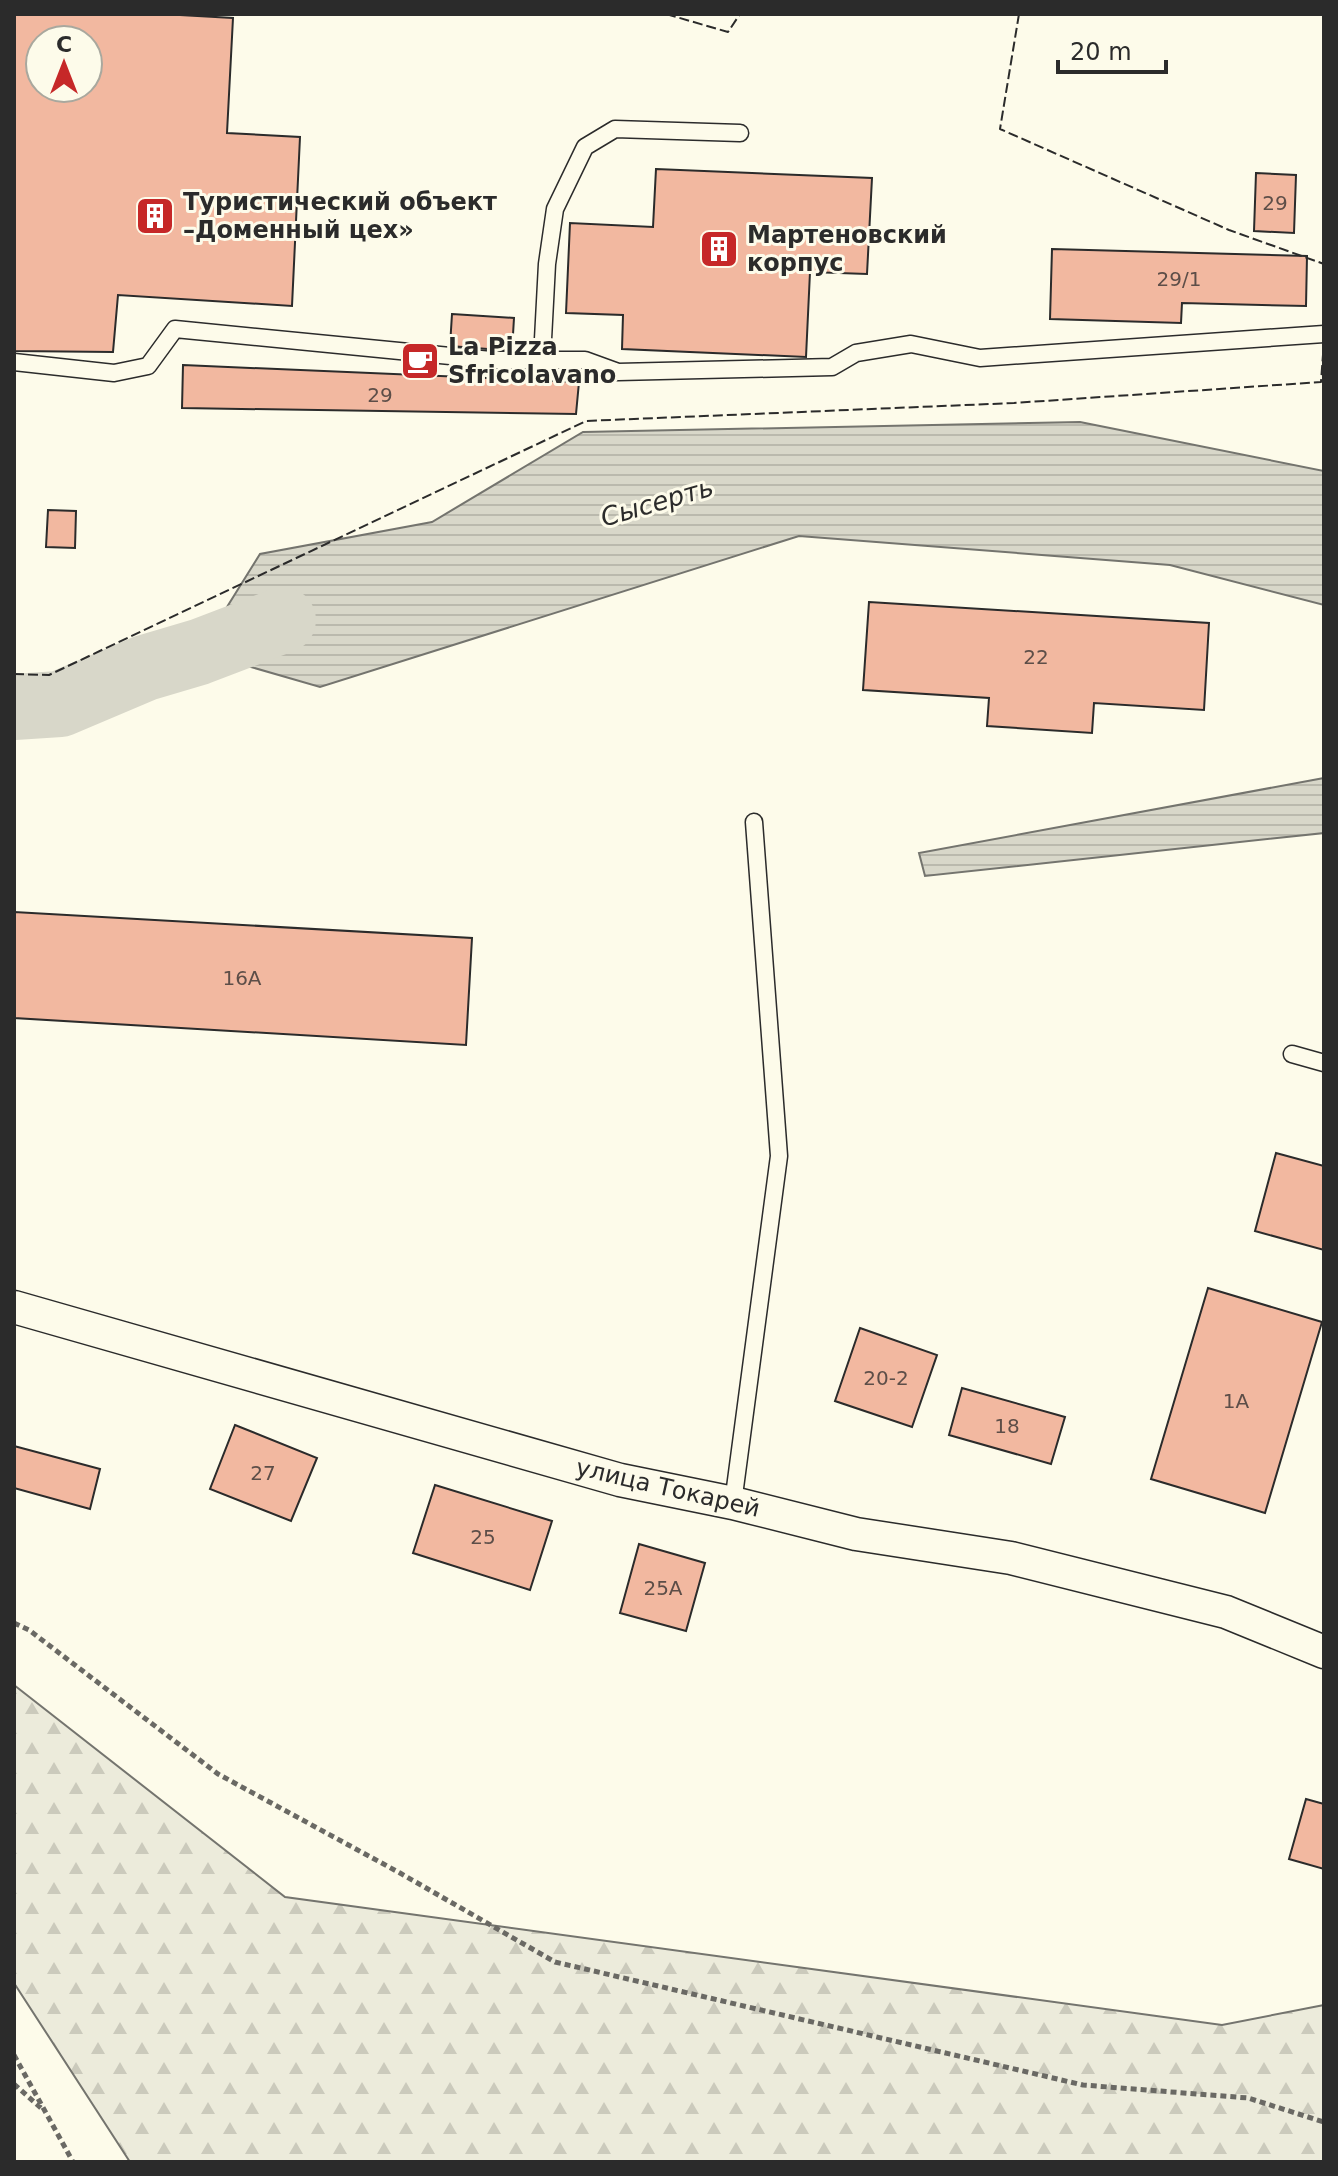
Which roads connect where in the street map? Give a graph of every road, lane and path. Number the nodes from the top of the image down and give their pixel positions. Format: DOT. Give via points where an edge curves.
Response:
graph roads {
  1 [pos="740,133"];
  2 [pos="1324,334"];
  3 [pos="542,358"];
  4 [pos="14,362"];
  5 [pos="754,822"];
  6 [pos="1292,1054"];
  7 [pos="1324,1063"];
  8 [pos="14,1307"];
  9 [pos="733,1503"];
  10 [pos="14,1623"];
  11 [pos="1324,1652"];
  12 [pos="14,2055"];
  13 [pos="14,2084"];
  14 [pos="46,2113"];
  15 [pos="1324,2122"];
  16 [pos="73,2162"];
  1 -- 3 [label="lane" via="615,129 585,147 555,209"];
  2 -- 3 [label="lane" via="980,358 911,344 856,353 832,367 618,372 585,360"];
  3 -- 4 [label="lane" via="491,360 175,329 148,366 114,373"];
  5 -- 9 [label="lane" via="779,1156"];
  6 -- 7 [label="lane"];
  8 -- 9 [label="street, улица Токарей" via="620,1480"];
  9 -- 11 [label="street, улица Токарей" via="856,1534 1027,1562 1226,1612"];
  10 -- 15 [label="path" via="218,1774 555,1962 1083,2085 1248,2098"];
  12 -- 14 [label="path"];
  13 -- 14 [label="path"];
  14 -- 16 [label="path"];
}
